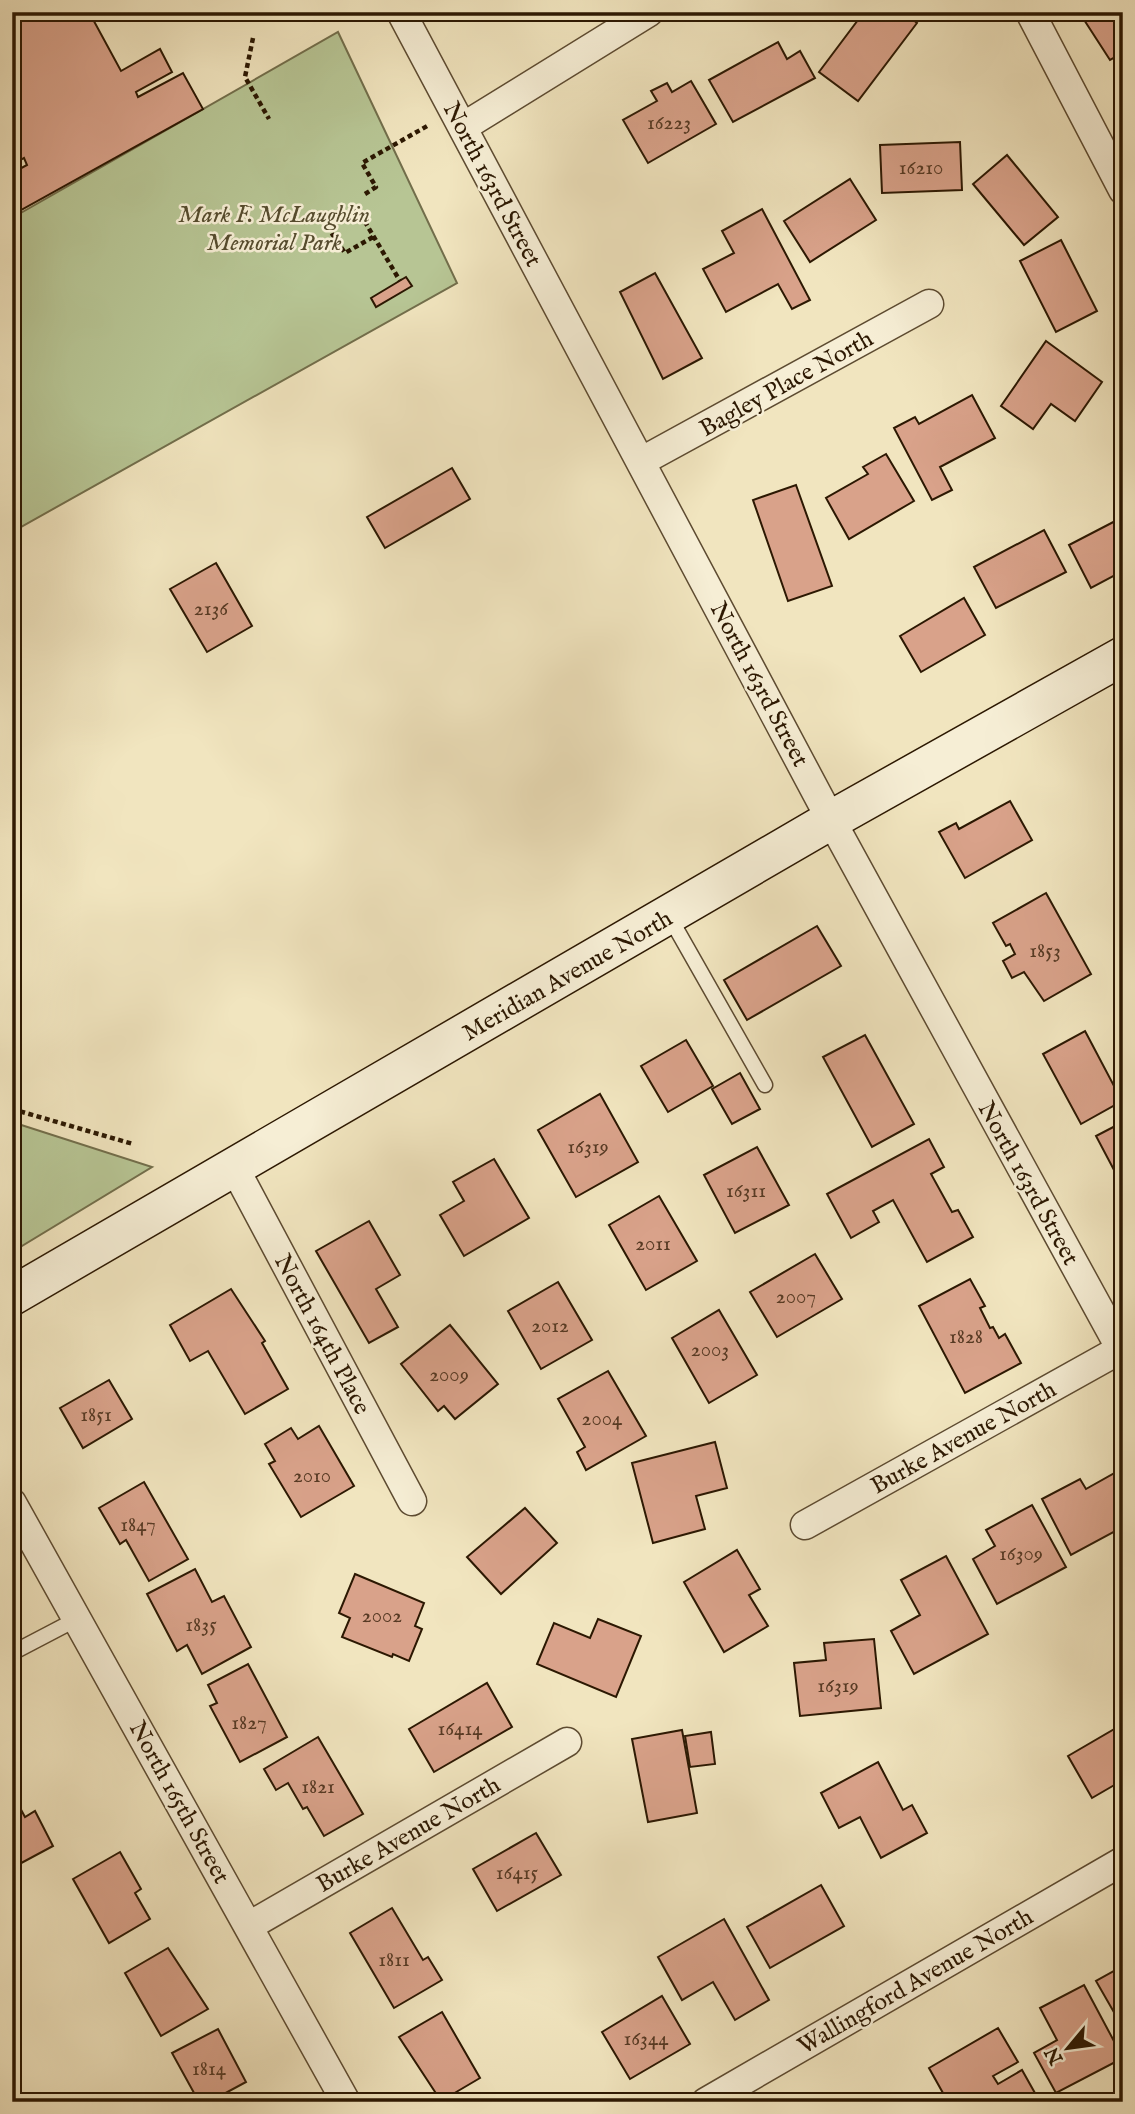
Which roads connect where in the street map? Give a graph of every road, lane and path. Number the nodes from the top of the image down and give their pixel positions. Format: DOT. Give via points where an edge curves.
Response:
graph roads {
  1 [pos="401,12"];
  2 [pos="649,12"];
  3 [pos="1030,12"];
  4 [pos="253,38"];
  5 [pos="269,119"];
  6 [pos="463,127"];
  7 [pos="413,134"];
  8 [pos="1123,190"];
  9 [pos="365,194"];
  10 [pos="373,237"];
  11 [pos="400,281"];
  12 [pos="929,304"];
  13 [pos="642,461"];
  14 [pos="1123,656"];
  15 [pos="831,820"];
  16 [pos="669,915"];
  17 [pos="765,1085"];
  18 [pos="12,1110"];
  19 [pos="133,1144"];
  20 [pos="234,1167"];
  21 [pos="12,1296"];
  22 [pos="1122,1351"];
  23 [pos="412,1501"];
  24 [pos="12,1503"];
  25 [pos="805,1525"];
  26 [pos="77,1619"];
  27 [pos="12,1653"];
  28 [pos="567,1742"];
  29 [pos="1123,1861"];
  30 [pos="249,1926"];
  31 [pos="346,2102"];
  32 [pos="706,2102"];
  1 -- 6 [label="street, North 163rd Street"];
  2 -- 6 [label="street"];
  3 -- 8 [label="street"];
  4 -- 5 [label="path" via="245,77"];
  6 -- 13 [label="street, North 163rd Street"];
  7 -- 9 [label="path" via="362,163 376,187"];
  10 -- 10 [label="path" via="358,210 328,228 345,253"];
  10 -- 11 [label="path"];
  12 -- 13 [label="street, Bagley Place North"];
  13 -- 15 [label="street, North 163rd Street"];
  14 -- 15 [label="street, Meridian Avenue North"];
  15 -- 16 [label="street, Meridian Avenue North"];
  15 -- 22 [label="street, North 163rd Street"];
  16 -- 17 [label="lane"];
  16 -- 20 [label="street, Meridian Avenue North"];
  18 -- 19 [label="path"];
  20 -- 21 [label="street, Meridian Avenue North"];
  20 -- 23 [label="street, North 164th Place"];
  22 -- 25 [label="street, Burke Avenue North"];
  24 -- 26 [label="street, North 165th Street"];
  26 -- 27 [label="lane"];
  26 -- 30 [label="street, North 165th Street"];
  28 -- 30 [label="street, Burke Avenue North"];
  29 -- 32 [label="street, Wallingford Avenue North"];
  30 -- 31 [label="street, North 165th Street"];
}
